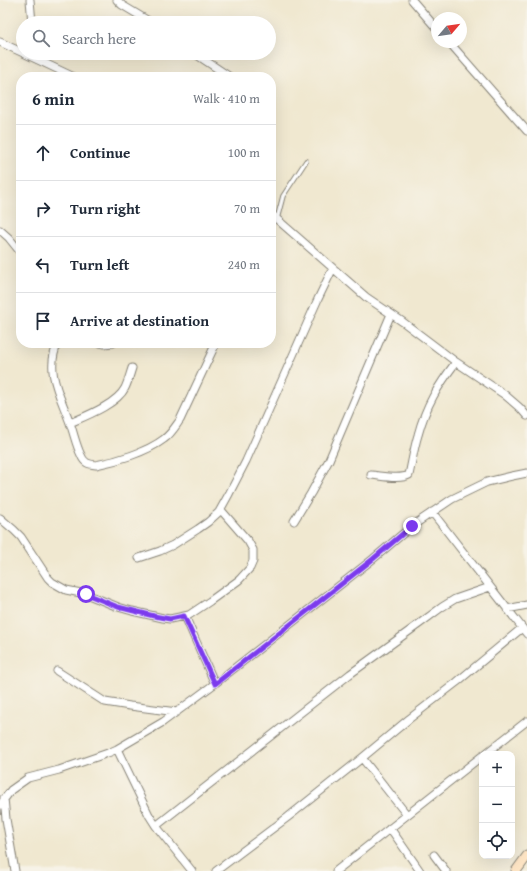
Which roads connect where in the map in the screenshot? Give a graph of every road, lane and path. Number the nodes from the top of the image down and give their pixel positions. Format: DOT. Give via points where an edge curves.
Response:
graph roads {
  1 [pos="30,0"];
  2 [pos="117,0"];
  3 [pos="412,0"];
  4 [pos="31,16"];
  5 [pos="140,16"];
  6 [pos="431,22"];
  7 [pos="0,42"];
  8 [pos="454,48"];
  9 [pos="16,49"];
  10 [pos="42,60"];
  11 [pos="204,60"];
  12 [pos="64,72"];
  13 [pos="222,72"];
  14 [pos="527,131"];
  15 [pos="306,161"];
  16 [pos="276,212"];
  17 [pos="276,218"];
  18 [pos="0,230"];
  19 [pos="16,247"];
  20 [pos="333,268"];
  21 [pos="391,314"];
  22 [pos="56,348"];
  23 [pos="214,348"];
  24 [pos="456,362"];
  25 [pos="132,368"];
  26 [pos="527,416"];
  27 [pos="70,423"];
  28 [pos="527,473"];
  29 [pos="372,474"];
  30 [pos="221,510"];
  31 [pos="432,512"];
  32 [pos="0,518"];
  33 [pos="294,521"];
  34 [pos="139,558"];
  35 [pos="490,587"];
  36 [pos="527,605"];
  37 [pos="508,609"];
  38 [pos="184,616"];
  39 [pos="522,628"];
  40 [pos="527,634"];
  41 [pos="57,671"];
  42 [pos="215,684"];
  43 [pos="177,712"];
  44 [pos="527,721"];
  45 [pos="117,749"];
  46 [pos="489,751"];
  47 [pos="362,758"];
  48 [pos="479,758"];
  49 [pos="4,798"];
  50 [pos="0,805"];
  51 [pos="407,815"];
  52 [pos="156,826"];
  53 [pos="390,828"];
  54 [pos="434,855"];
  55 [pos="527,856"];
  56 [pos="14,871"];
  57 [pos="192,871"];
  58 [pos="216,871"];
  59 [pos="336,871"];
  60 [pos="420,871"];
  61 [pos="446,871"];
  62 [pos="516,871"];
  1 -- 4 [label="street"];
  2 -- 5 [label="street"];
  3 -- 6 [label="street"];
  7 -- 9 [label="street"];
  8 -- 14 [label="street"];
  10 -- 12 [label="street"];
  11 -- 13 [label="street"];
  15 -- 16 [label="lane"];
  17 -- 20 [label="street"];
  18 -- 19 [label="street"];
  20 -- 21 [label="street" via="366,297"];
  20 -- 30 [label="street"];
  21 -- 24 [label="street"];
  21 -- 33 [label="street" via="328,460"];
  22 -- 27 [label="street" via="52,360 54,378"];
  23 -- 27 [label="street" via="180,420 173,431 153,446 102,464 86,463"];
  24 -- 26 [label="street" via="505,395"];
  24 -- 29 [label="street" via="437,388 426,410 409,475 399,477"];
  25 -- 27 [label="street" via="125,389 116,400"];
  28 -- 31 [label="street" via="482,484"];
  30 -- 34 [label="street" via="208,522 173,544"];
  30 -- 38 [label="street" via="248,541 253,550 253,561 239,580"];
  31 -- 35 [label="street"];
  31 -- 42 [label="street"];
  32 -- 38 [label="street" via="21,538 48,578 66,590 158,617 170,619"];
  35 -- 37 [label="street"];
  35 -- 52 [label="street" via="455,599 442,607 350,674"];
  36 -- 37 [label="street"];
  37 -- 39 [label="street"];
  38 -- 42 [label="street"];
  39 -- 40 [label="street"];
  39 -- 47 [label="street"];
  41 -- 43 [label="street" via="105,702"];
  42 -- 43 [label="street"];
  43 -- 45 [label="street"];
  44 -- 46 [label="street"];
  45 -- 49 [label="street" via="28,778"];
  45 -- 52 [label="street"];
  47 -- 51 [label="street"];
  47 -- 58 [label="street"];
  48 -- 51 [label="street"];
  49 -- 50 [label="street"];
  49 -- 56 [label="street"];
  51 -- 53 [label="street"];
  52 -- 57 [label="street"];
  53 -- 59 [label="street"];
  53 -- 60 [label="street"];
  54 -- 61 [label="street"];
  55 -- 62 [label="street"];
}
